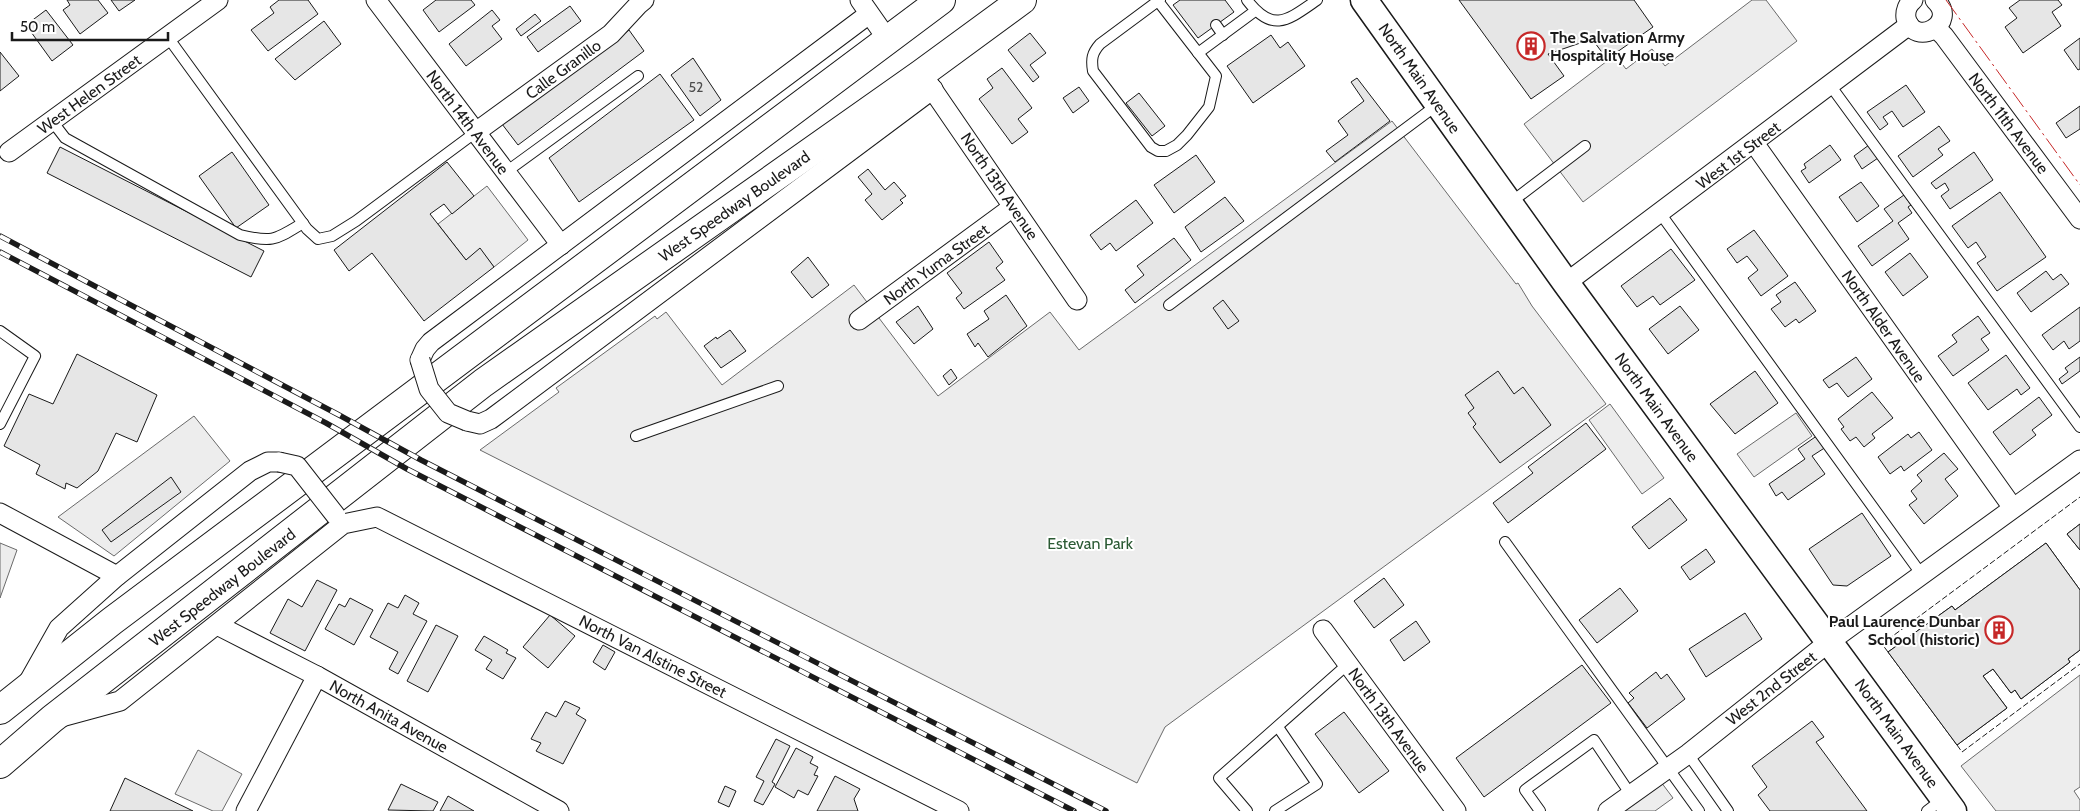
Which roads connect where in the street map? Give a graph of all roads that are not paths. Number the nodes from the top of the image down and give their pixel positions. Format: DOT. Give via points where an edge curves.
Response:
graph roads {
  1 [pos="218,0"];
  2 [pos="376,0"];
  3 [pos="644,0"];
  4 [pos="942,0"];
  5 [pos="1022,0"];
  6 [pos="1159,0"];
  7 [pos="1247,0"];
  8 [pos="1317,0"];
  9 [pos="1364,0"];
  10 [pos="1913,0"];
  11 [pos="1939,1"];
  12 [pos="624,7"];
  13 [pos="864,7"];
  14 [pos="1255,11"];
  15 [pos="1216,25"];
  16 [pos="1909,25"];
  17 [pos="1936,28"];
  18 [pos="1223,35"];
  19 [pos="167,36"];
  20 [pos="888,40"];
  21 [pos="1198,54"];
  22 [pos="638,76"];
  23 [pos="927,82"];
  24 [pos="1830,85"];
  25 [pos="1438,104"];
  26 [pos="52,121"];
  27 [pos="476,132"];
  28 [pos="1754,143"];
  29 [pos="1585,146"];
  30 [pos="8,152"];
  31 [pos="506,172"];
  32 [pos="1510,204"];
  33 [pos="1013,207"];
  34 [pos="1660,213"];
  35 [pos="2080,220"];
  36 [pos="303,223"];
  37 [pos="561,245"];
  38 [pos="1566,283"];
  39 [pos="1077,300"];
  40 [pos="1169,305"];
  41 [pos="859,320"];
  42 [pos="0,330"];
  43 [pos="778,386"];
  44 [pos="0,424"];
  45 [pos="2080,427"];
  46 [pos="636,436"];
  47 [pos="2080,460"];
  48 [pos="2013,508"];
  49 [pos="0,513"];
  50 [pos="340,520"];
  51 [pos="1505,542"];
  52 [pos="1922,575"];
  53 [pos="117,576"];
  54 [pos="217,625"];
  55 [pos="1323,630"];
  56 [pos="1830,642"];
  57 [pos="1348,664"];
  58 [pos="317,676"];
  59 [pos="25,689"];
  60 [pos="0,710"];
  61 [pos="52,719"];
  62 [pos="1278,727"];
  63 [pos="1688,754"];
  64 [pos="2,764"];
  65 [pos="1668,767"];
  66 [pos="1630,795"];
  67 [pos="1941,807"];
  68 [pos="246,811"];
  69 [pos="559,811"];
  70 [pos="959,811"];
  71 [pos="1247,811"];
  72 [pos="1275,811"];
  73 [pos="1456,811"];
  74 [pos="1540,811"];
  75 [pos="1608,811"];
  76 [pos="1699,811"];
  77 [pos="1728,811"];
  1 -- 19 [label="street, West Helen Street"];
  2 -- 27 [label="street, North 14th Avenue"];
  3 -- 12 [label="street, Calle Granillo"];
  4 -- 20 [label="main road"];
  5 -- 23 [label="main road, West Speedway Boulevard"];
  6 -- 21 [label="lane"];
  6 -- 21 [label="lane" via="1100,44 1091,61 1093,72 1151,147 1158,151 1177,145 1209,107 1216,76"];
  7 -- 14 [label="lane"];
  8 -- 14 [label="lane" via="1289,19 1270,21"];
  9 -- 25 [label="main road, North Main Avenue"];
  10 -- 16 [label="street" via="1906,14"];
  11 -- 17 [label="street" via="1942,18"];
  12 -- 27 [label="street, Calle Granillo" via="611,34"];
  13 -- 20 [label="street"];
  13 -- 37 [label="street, West Speedway Boulevard"];
  14 -- 18 [label="lane"];
  15 -- 18 [label="lane"];
  16 -- 17 [label="street" via="1919,32"];
  16 -- 24 [label="street, West 1st Street"];
  17 -- 35 [label="street, North 11th Avenue"];
  18 -- 21 [label="lane"];
  19 -- 26 [label="street, West Helen Street"];
  19 -- 36 [label="lane"];
  20 -- 59 [label="main road"];
  22 -- 31 [label="lane"];
  23 -- 33 [label="street, North 13th Avenue"];
  23 -- 37 [label="street, West Speedway Boulevard, bridge" via="491,419 480,424 448,413 429,389 420,360 425,350 431,342"];
  23 -- 61 [label="main road, West Speedway Boulevard" via="483,384"];
  24 -- 28 [label="street, West 1st Street"];
  24 -- 45 [label="lane"];
  25 -- 32 [label="main road, North Main Avenue"];
  25 -- 40 [label="lane"];
  26 -- 30 [label="street, West Helen Street"];
  26 -- 36 [label="lane" via="65,138 240,235 277,239"];
  27 -- 31 [label="street, North 14th Avenue"];
  27 -- 36 [label="lane" via="332,236 318,239"];
  28 -- 34 [label="street, West 1st Street"];
  28 -- 48 [label="street, North Alder Avenue"];
  29 -- 32 [label="lane"];
  31 -- 37 [label="street, North 14th Avenue"];
  32 -- 38 [label="main road, North Main Avenue"];
  33 -- 39 [label="street, North 13th Avenue"];
  33 -- 41 [label="street, North Yuma Street"];
  34 -- 38 [label="street, West 1st Street"];
  34 -- 52 [label="lane"];
  38 -- 56 [label="main road, North Main Avenue"];
  42 -- 44 [label="lane" via="35,356"];
  43 -- 46 [label="lane"];
  47 -- 48 [label="street, West 2nd Street"];
  48 -- 52 [label="street, West 2nd Street"];
  49 -- 53 [label="street"];
  50 -- 53 [label="street, bridge" via="297,466 268,462 250,470"];
  50 -- 54 [label="street"];
  50 -- 70 [label="street, North Van Alstine Street" via="377,517"];
  51 -- 65 [label="lane"];
  52 -- 56 [label="street, West 2nd Street"];
  53 -- 59 [label="street" via="59,628"];
  54 -- 58 [label="street, North Anita Avenue"];
  54 -- 61 [label="street" via="120,702"];
  55 -- 57 [label="street, North 13th Avenue"];
  56 -- 63 [label="street, West 2nd Street"];
  56 -- 67 [label="main road, North Main Avenue"];
  57 -- 62 [label="lane"];
  57 -- 73 [label="street, North 13th Avenue"];
  58 -- 68 [label="street"];
  58 -- 69 [label="street, North Anita Avenue"];
  59 -- 60 [label="main road"];
  61 -- 64 [label="main road, West Speedway Boulevard"];
  62 -- 71 [label="lane" via="1219,778"];
  62 -- 72 [label="lane" via="1317,784"];
  63 -- 65 [label="street, West 2nd Street"];
  63 -- 77 [label="lane"];
  65 -- 66 [label="street, West 2nd Street"];
  65 -- 76 [label="lane"];
  66 -- 74 [label="lane" via="1594,740 1525,790"];
  66 -- 75 [label="street, West 2nd Street"];
}
